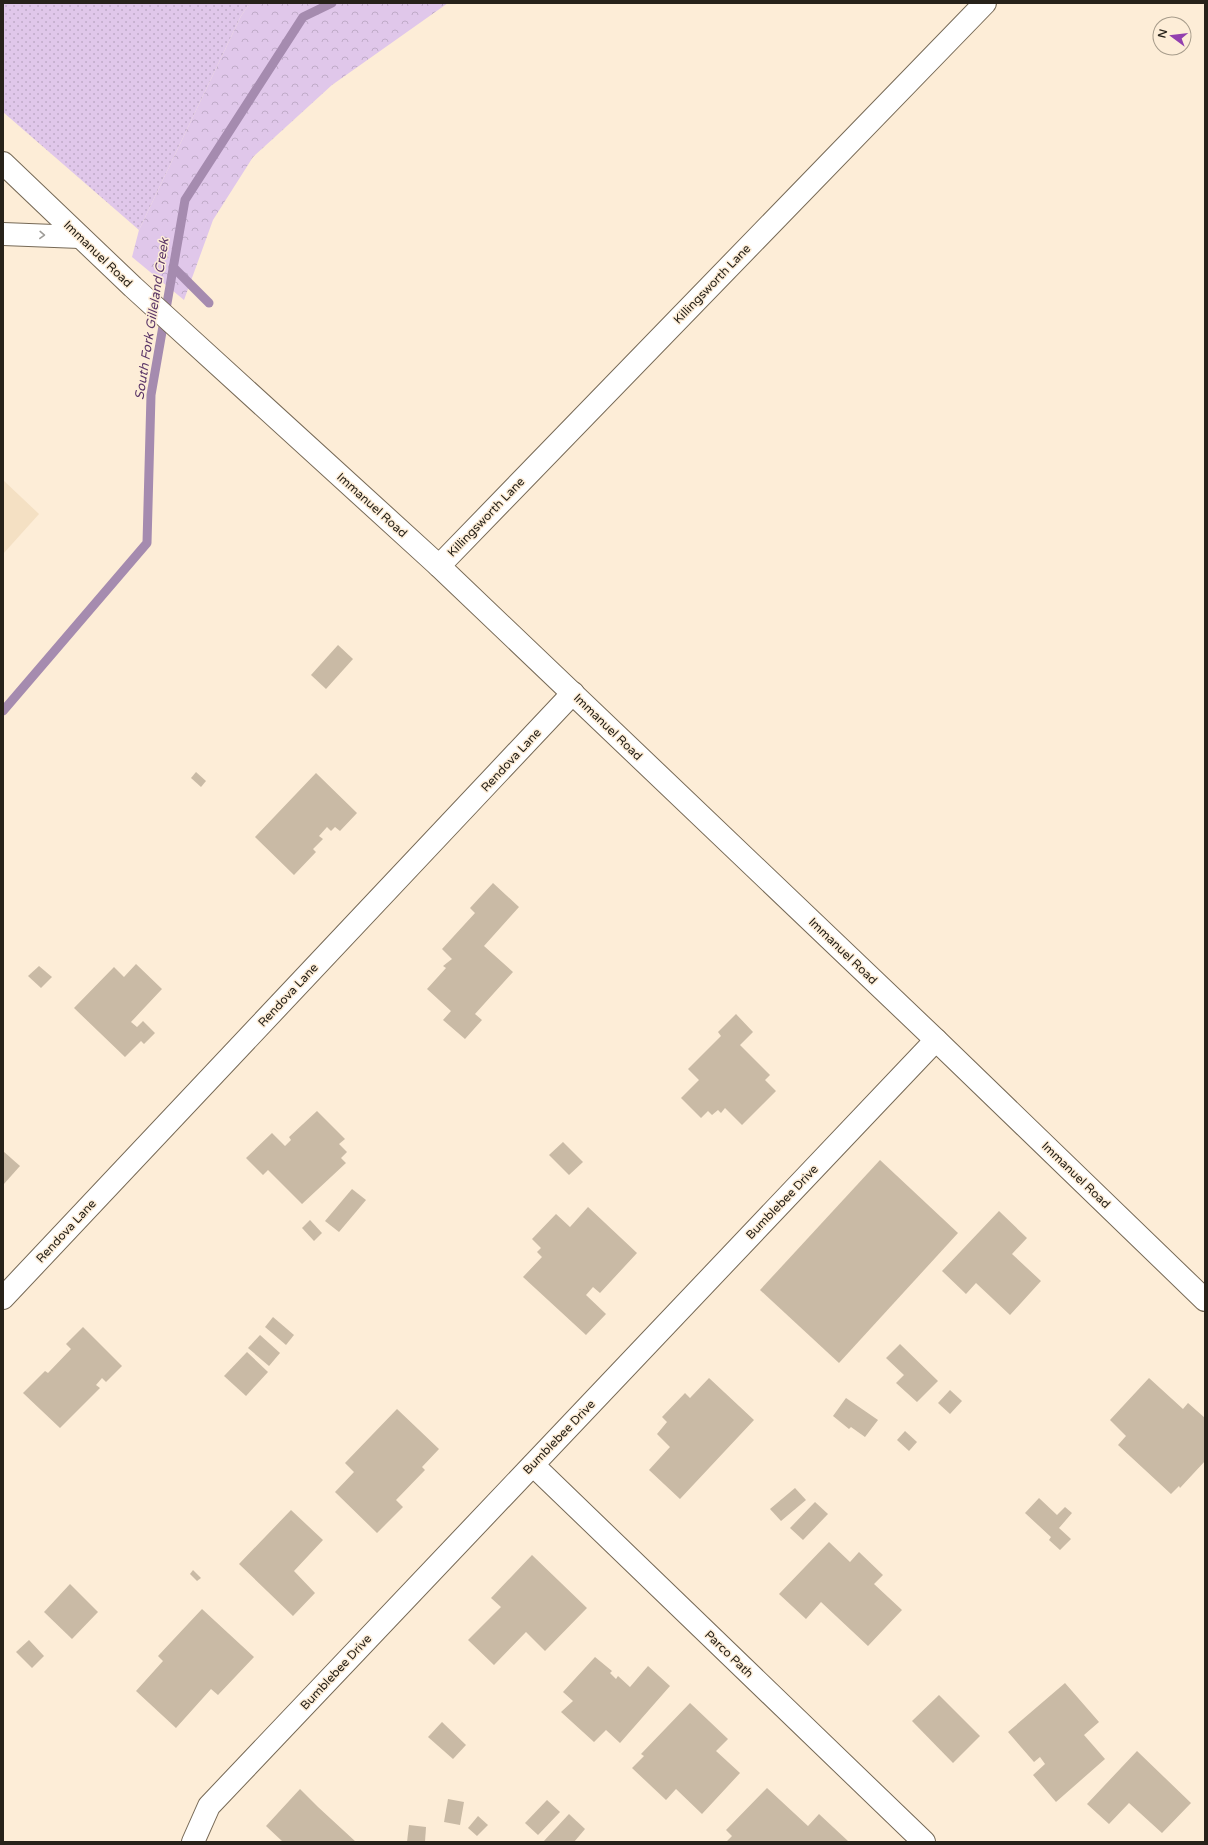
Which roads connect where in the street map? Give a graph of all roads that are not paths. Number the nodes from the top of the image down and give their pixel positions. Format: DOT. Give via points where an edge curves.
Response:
graph roads {
  1 [pos="985,3"];
  2 [pos="3,163"];
  3 [pos="3,234"];
  4 [pos="80,237"];
  5 [pos="439,566"];
  6 [pos="574,693"];
  7 [pos="936,1040"];
  8 [pos="3,1298"];
  9 [pos="1205,1300"];
  10 [pos="533,1465"];
  11 [pos="193,1842"];
  12 [pos="924,1842"];
  1 -- 5 [label="street, Killingsworth Lane"];
  2 -- 4 [label="street, Immanuel Road"];
  3 -- 4 [label="street, one-way"];
  4 -- 5 [label="street, Immanuel Road"];
  5 -- 6 [label="street, Immanuel Road"];
  6 -- 7 [label="street, Immanuel Road"];
  6 -- 8 [label="street, Rendova Lane"];
  7 -- 9 [label="street, Immanuel Road"];
  7 -- 10 [label="street, Bumblebee Drive"];
  10 -- 11 [label="street, Bumblebee Drive" via="209,1806"];
  10 -- 12 [label="street, Parco Path"];
}
